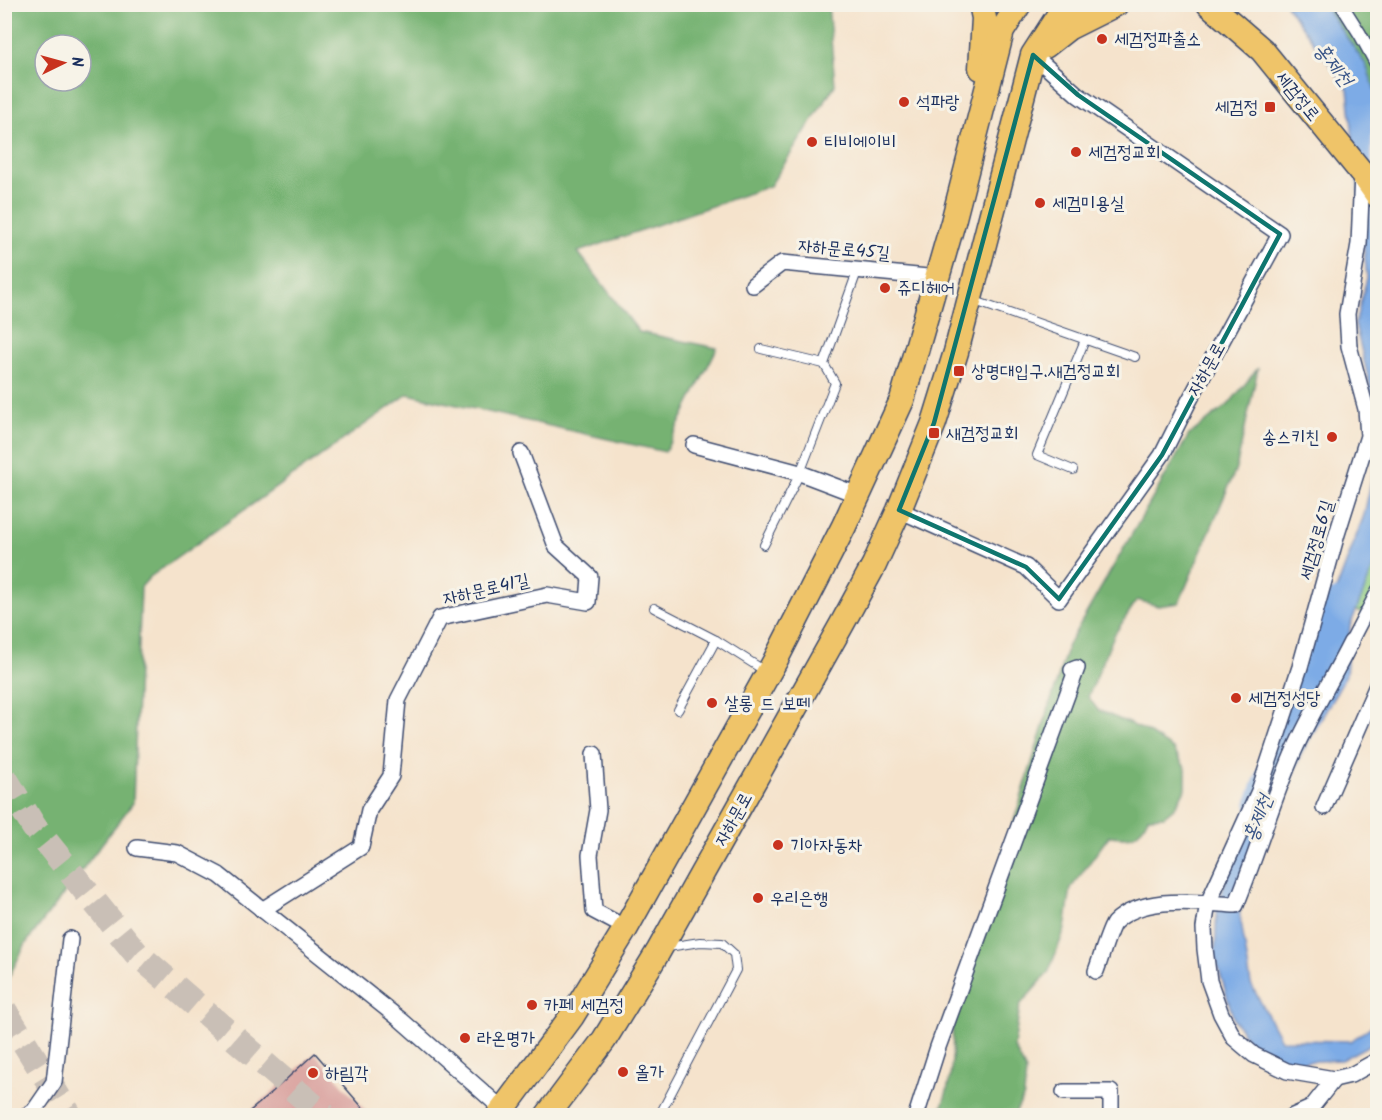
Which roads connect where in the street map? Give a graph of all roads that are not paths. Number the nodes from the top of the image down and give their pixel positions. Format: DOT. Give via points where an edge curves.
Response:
graph roads {
  1 [pos="981,4"];
  2 [pos="1019,4"];
  3 [pos="1066,4"];
  4 [pos="1116,4"];
  5 [pos="1209,4"];
  6 [pos="1341,4"];
  7 [pos="1034,55"];
  8 [pos="1377,67"];
  9 [pos="979,120"];
  10 [pos="1370,185"];
  11 [pos="858,269"];
  12 [pos="938,278"];
  13 [pos="753,285"];
  14 [pos="970,300"];
  15 [pos="1085,340"];
  16 [pos="761,349"];
  17 [pos="1135,357"];
  18 [pos="824,364"];
  19 [pos="694,445"];
  20 [pos="521,453"];
  21 [pos="1073,470"];
  22 [pos="800,473"];
  23 [pos="858,495"];
  24 [pos="899,510"];
  25 [pos="764,545"];
  26 [pos="1377,590"];
  27 [pos="654,608"];
  28 [pos="717,640"];
  29 [pos="1351,642"];
  30 [pos="1072,670"];
  31 [pos="768,673"];
  32 [pos="1377,683"];
  33 [pos="678,711"];
  34 [pos="594,754"];
  35 [pos="1324,807"];
  36 [pos="137,848"];
  37 [pos="1208,903"];
  38 [pos="262,910"];
  39 [pos="626,928"];
  40 [pos="70,939"];
  41 [pos="660,948"];
  42 [pos="1096,971"];
  43 [pos="1377,1060"];
  44 [pos="1334,1079"];
  45 [pos="1064,1092"];
  46 [pos="503,1114"];
  47 [pos="26,1116"];
  48 [pos="547,1116"];
  49 [pos="659,1116"];
  50 [pos="916,1116"];
  51 [pos="1111,1116"];
  52 [pos="1293,1116"];
  1 -- 9 [label="main road" via="984,18"];
  2 -- 9 [label="main road" via="1002,31"];
  3 -- 7 [label="main road, 자하문로"];
  4 -- 7 [label="main road" via="1068,28"];
  5 -- 10 [label="main road, 세검정로" via="1262,50"];
  6 -- 8 [label="street"];
  7 -- 14 [label="main road, 자하문로"];
  7 -- 24 [label="street, 자하문로" via="1078,95 1280,234 1162,454 1059,599 1026,567"];
  9 -- 12 [label="main road"];
  10 -- 37 [label="street, 세검정로6길" via="1347,314 1349,346 1366,409 1368,436 1259,791"];
  11 -- 12 [label="street, 자하문로45길"];
  11 -- 13 [label="street, 자하문로45길" via="782,263"];
  11 -- 18 [label="lane"];
  12 -- 23 [label="main road" via="902,400"];
  14 -- 15 [label="lane"];
  14 -- 24 [label="main road, 자하문로" via="934,423"];
  15 -- 17 [label="lane"];
  15 -- 21 [label="lane" via="1037,455"];
  16 -- 18 [label="lane"];
  18 -- 22 [label="lane" via="834,383"];
  19 -- 22 [label="street"];
  20 -- 38 [label="street, 자하문로41길" via="556,546 590,577 588,602 547,595 440,618 398,700 391,776 369,810 361,847"];
  22 -- 23 [label="street"];
  22 -- 25 [label="lane"];
  23 -- 31 [label="main road"];
  24 -- 41 [label="main road, 자하문로" via="842,624"];
  26 -- 29 [label="street"];
  27 -- 28 [label="lane"];
  28 -- 31 [label="lane"];
  28 -- 33 [label="lane"];
  29 -- 37 [label="street" via="1293,753 1236,905"];
  30 -- 50 [label="street" via="1077,668"];
  31 -- 39 [label="main road"];
  32 -- 35 [label="street"];
  34 -- 39 [label="street" via="598,810 590,855 594,911"];
  36 -- 38 [label="street" via="177,853 219,875"];
  37 -- 42 [label="street" via="1141,906 1113,924"];
  37 -- 44 [label="street, 세검정로6길" via="1204,928 1209,981 1234,1038 1254,1055 1287,1071"];
  38 -- 46 [label="street" via="401,1020"];
  39 -- 46 [label="main road" via="572,1016"];
  40 -- 47 [label="street" via="54,1082"];
  41 -- 48 [label="main road, 자하문로" via="604,1040"];
  41 -- 49 [label="lane" via="722,943 734,954 736,970"];
  43 -- 44 [label="street, 세검정로6길" via="1351,1075"];
  44 -- 52 [label="street" via="1311,1108"];
  45 -- 51 [label="street" via="1111,1092"];
}
